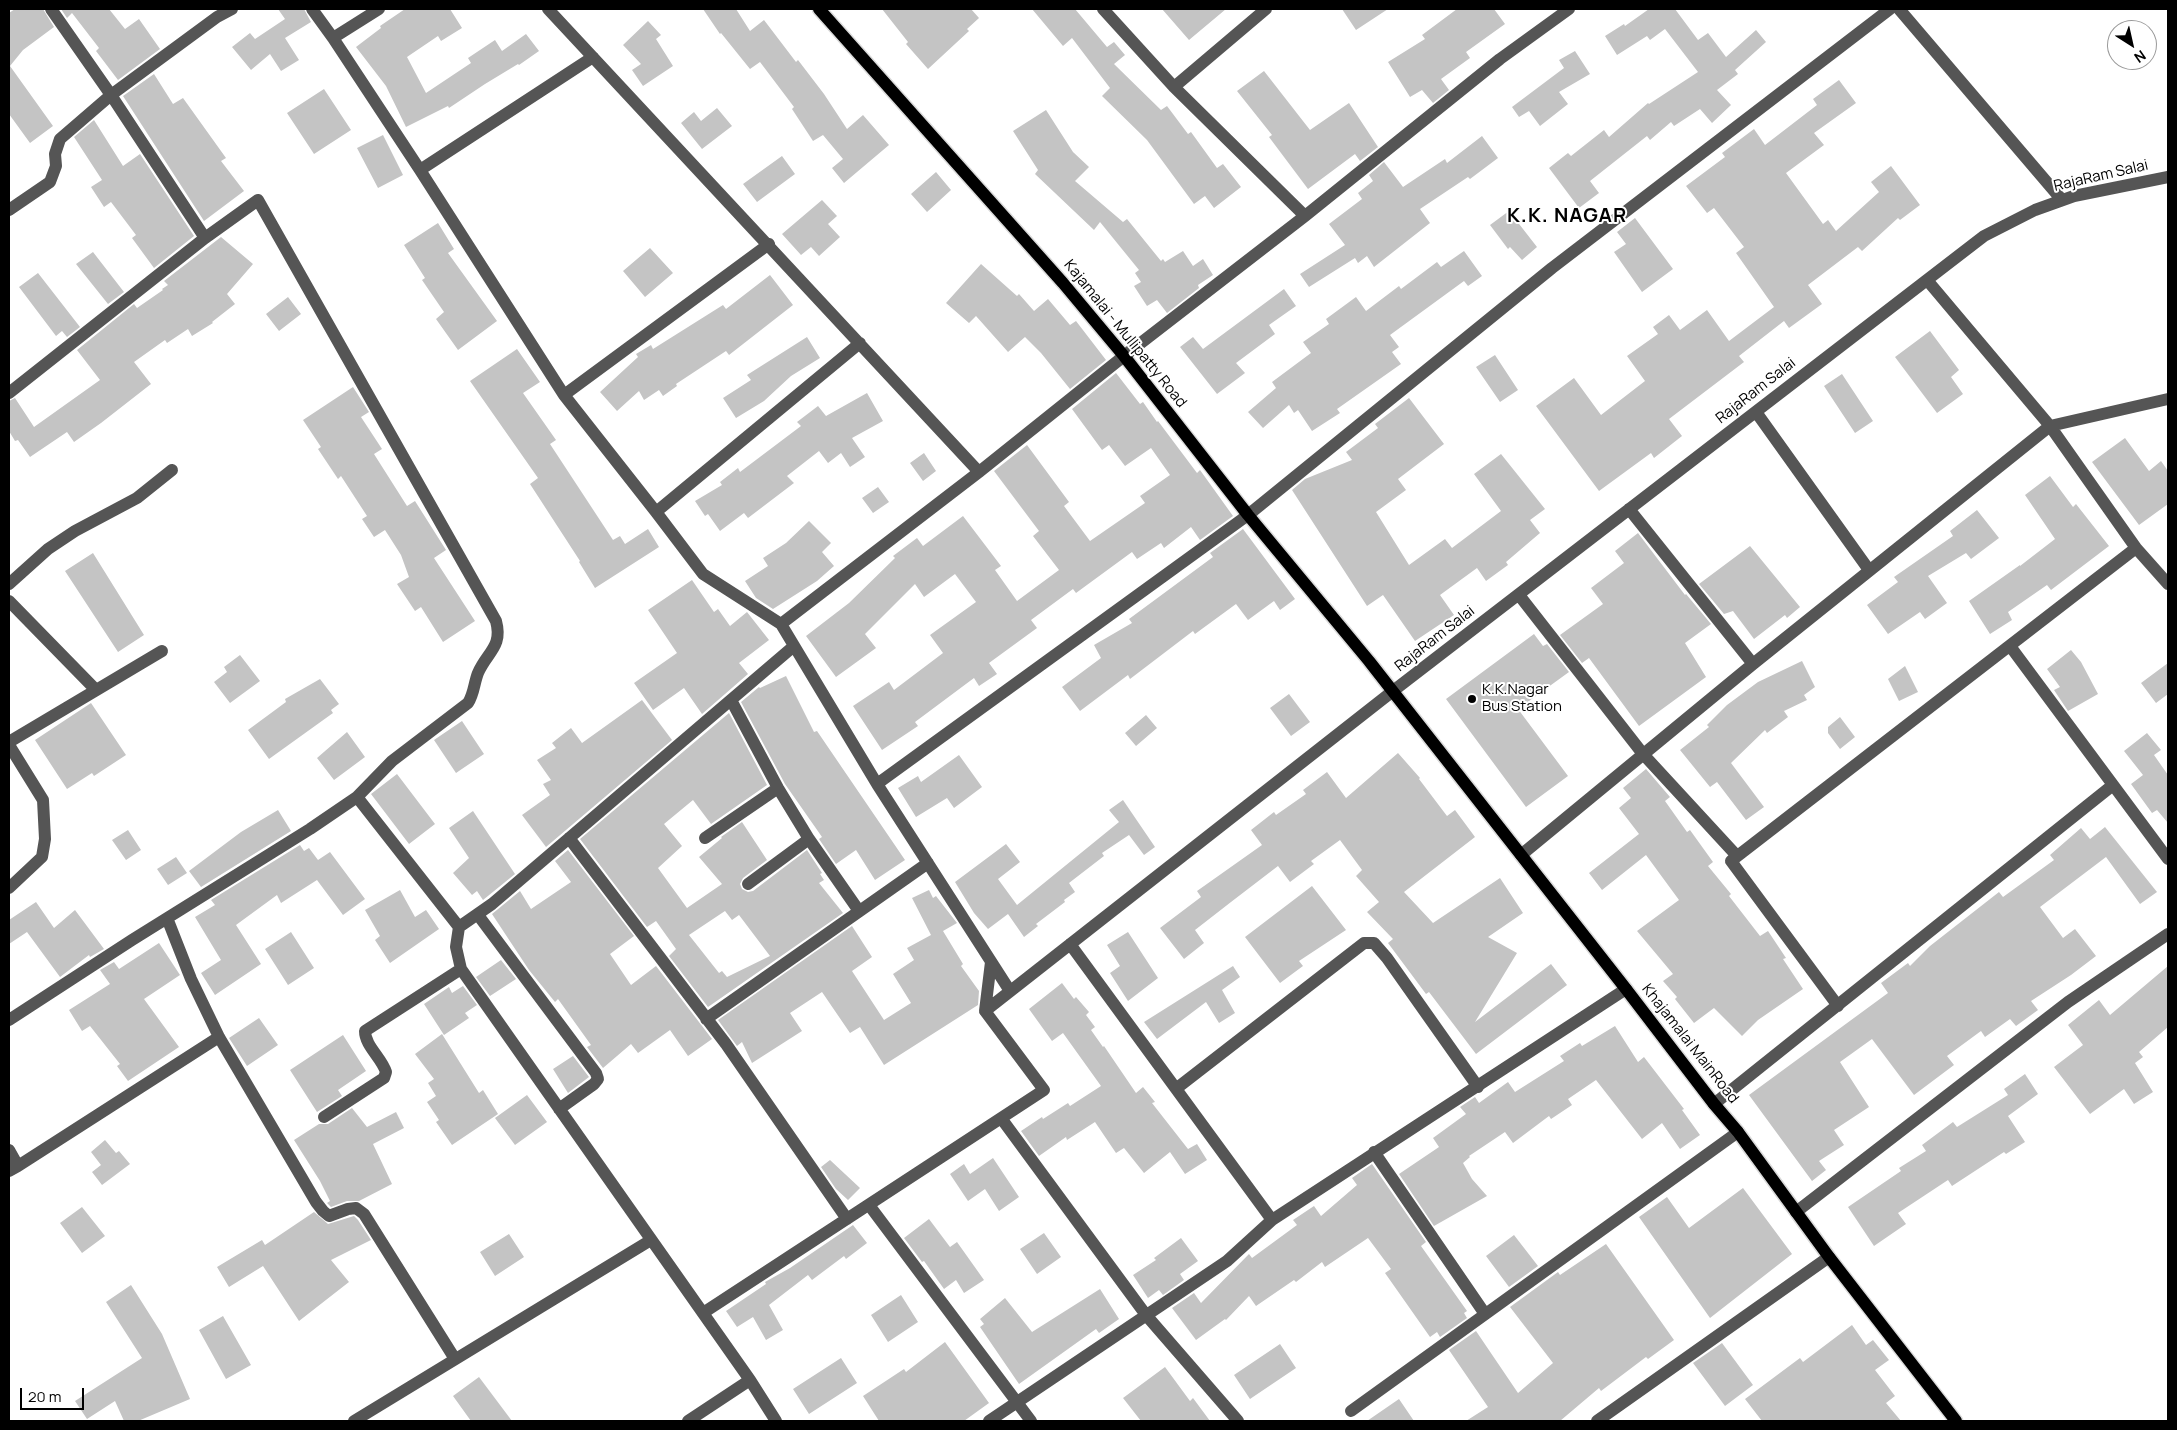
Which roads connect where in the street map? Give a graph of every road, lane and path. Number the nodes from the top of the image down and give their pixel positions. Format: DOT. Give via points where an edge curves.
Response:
graph roads {
  1 [pos="51,9"];
  2 [pos="232,9"];
  3 [pos="312,9"];
  4 [pos="379,9"];
  5 [pos="548,9"];
  6 [pos="819,9"];
  7 [pos="1103,9"];
  8 [pos="1266,9"];
  9 [pos="1568,9"];
  10 [pos="1890,9"];
  11 [pos="1899,9"];
  12 [pos="333,38"];
  13 [pos="593,57"];
  14 [pos="1174,87"];
  15 [pos="111,95"];
  16 [pos="420,170"];
  17 [pos="2168,177"];
  18 [pos="2062,200"];
  19 [pos="9,210"];
  20 [pos="1305,216"];
  21 [pos="206,238"];
  22 [pos="769,244"];
  23 [pos="1927,280"];
  24 [pos="860,343"];
  25 [pos="1124,356"];
  26 [pos="9,393"];
  27 [pos="564,395"];
  28 [pos="2168,399"];
  29 [pos="1756,412"];
  30 [pos="2050,426"];
  31 [pos="172,470"];
  32 [pos="979,472"];
  33 [pos="1629,509"];
  34 [pos="656,512"];
  35 [pos="1248,515"];
  36 [pos="2136,548"];
  37 [pos="1869,570"];
  38 [pos="9,584"];
  39 [pos="2168,584"];
  40 [pos="1519,595"];
  41 [pos="9,601"];
  42 [pos="781,624"];
  43 [pos="794,646"];
  44 [pos="2010,646"];
  45 [pos="162,651"];
  46 [pos="1753,664"];
  47 [pos="96,690"];
  48 [pos="1393,691"];
  49 [pos="731,700"];
  50 [pos="9,743"];
  51 [pos="1643,754"];
  52 [pos="877,784"];
  53 [pos="2113,785"];
  54 [pos="778,788"];
  55 [pos="356,797"];
  56 [pos="569,838"];
  57 [pos="705,838"];
  58 [pos="809,839"];
  59 [pos="1521,855"];
  60 [pos="1737,856"];
  61 [pos="2168,859"];
  62 [pos="928,863"];
  63 [pos="748,884"];
  64 [pos="9,888"];
  65 [pos="859,911"];
  66 [pos="478,915"];
  67 [pos="167,918"];
  68 [pos="460,927"];
  69 [pos="2168,934"];
  70 [pos="1070,944"];
  71 [pos="991,962"];
  72 [pos="461,969"];
  73 [pos="1626,989"];
  74 [pos="1010,991"];
  75 [pos="1838,1006"];
  76 [pos="985,1011"];
  77 [pos="706,1019"];
  78 [pos="9,1020"];
  79 [pos="219,1037"];
  80 [pos="1467,1072"];
  81 [pos="1478,1087"];
  82 [pos="1177,1088"];
  83 [pos="1465,1095"];
  84 [pos="1714,1104"];
  85 [pos="558,1109"];
  86 [pos="324,1118"];
  87 [pos="1001,1118"];
  88 [pos="1738,1132"];
  89 [pos="9,1150"];
  90 [pos="1374,1152"];
  91 [pos="13,1169"];
  92 [pos="869,1205"];
  93 [pos="1796,1212"];
  94 [pos="847,1219"];
  95 [pos="1272,1220"];
  96 [pos="650,1240"];
  97 [pos="1829,1257"];
  98 [pos="703,1313"];
  99 [pos="1485,1314"];
  100 [pos="1146,1315"];
  101 [pos="455,1360"];
  102 [pos="750,1380"];
  103 [pos="1016,1403"];
  104 [pos="1351,1411"];
  105 [pos="354,1421"];
  106 [pos="688,1421"];
  107 [pos="776,1421"];
  108 [pos="989,1421"];
  109 [pos="1031,1421"];
  110 [pos="1238,1421"];
  111 [pos="1597,1421"];
  112 [pos="1956,1421"];
  1 -- 15 [label="street"];
  2 -- 15 [label="street"];
  3 -- 12 [label="street"];
  4 -- 12 [label="street"];
  5 -- 13 [label="street"];
  6 -- 25 [label="main road, Kajamalai - Mullipatty Road"];
  7 -- 14 [label="street"];
  8 -- 14 [label="street"];
  9 -- 20 [label="street" via="1500,59"];
  10 -- 35 [label="street" via="1552,268"];
  11 -- 18 [label="street"];
  12 -- 16 [label="street"];
  13 -- 16 [label="street"];
  13 -- 22 [label="street"];
  14 -- 20 [label="street"];
  15 -- 19 [label="street" via="60,139 50,182"];
  15 -- 21 [label="street"];
  16 -- 27 [label="street"];
  17 -- 18 [label="street, RajaRam Salai"];
  18 -- 23 [label="street, RajaRam Salai" via="1984,236"];
  20 -- 25 [label="street"];
  21 -- 26 [label="street"];
  21 -- 55 [label="street" via="258,200 496,621 499,633 496,643 480,669 468,703 392,762"];
  22 -- 24 [label="street"];
  22 -- 27 [label="street"];
  23 -- 29 [label="street, RajaRam Salai"];
  23 -- 30 [label="street"];
  24 -- 32 [label="street"];
  24 -- 34 [label="street"];
  25 -- 32 [label="street"];
  25 -- 35 [label="main road, Kajamalai - Mullipatty Road"];
  27 -- 34 [label="street"];
  28 -- 30 [label="street"];
  29 -- 33 [label="street, RajaRam Salai"];
  29 -- 37 [label="street"];
  30 -- 36 [label="street"];
  30 -- 37 [label="street"];
  31 -- 38 [label="street" via="137,498 48,549"];
  32 -- 42 [label="street"];
  33 -- 40 [label="street, RajaRam Salai"];
  33 -- 46 [label="street"];
  34 -- 42 [label="street" via="703,574"];
  35 -- 48 [label="main road, Kajamalai - Mullipatty Road"];
  35 -- 52 [label="street"];
  36 -- 39 [label="street"];
  36 -- 44 [label="street"];
  37 -- 46 [label="street"];
  40 -- 48 [label="street, RajaRam Salai"];
  40 -- 51 [label="street"];
  41 -- 47 [label="street"];
  42 -- 43 [label="street"];
  43 -- 49 [label="street"];
  43 -- 52 [label="street"];
  44 -- 53 [label="street"];
  44 -- 60 [label="street"];
  45 -- 47 [label="street"];
  46 -- 51 [label="street"];
  47 -- 50 [label="street"];
  48 -- 59 [label="main road, Khajamalai MainRoad"];
  48 -- 70 [label="street, RajaRam Salai"];
  49 -- 54 [label="street"];
  49 -- 56 [label="street"];
  50 -- 64 [label="street" via="43,800 45,839 42,857"];
  51 -- 59 [label="street"];
  51 -- 60 [label="street"];
  52 -- 62 [label="street"];
  53 -- 61 [label="street"];
  53 -- 75 [label="street"];
  54 -- 57 [label="street"];
  54 -- 58 [label="street"];
  55 -- 67 [label="street"];
  55 -- 68 [label="street"];
  56 -- 66 [label="street"];
  56 -- 77 [label="street"];
  58 -- 63 [label="street"];
  58 -- 65 [label="street"];
  59 -- 73 [label="main road, Khajamalai MainRoad"];
  60 -- 75 [label="street" via="1731,861"];
  62 -- 65 [label="street"];
  62 -- 71 [label="street"];
  65 -- 77 [label="street"];
  66 -- 68 [label="street"];
  66 -- 85 [label="street" via="596,1073 598,1079 594,1084"];
  67 -- 78 [label="street"];
  67 -- 79 [label="street"];
  68 -- 72 [label="street" via="456,946"];
  69 -- 93 [label="street" via="2068,1002"];
  70 -- 74 [label="street, RajaRam Salai"];
  70 -- 82 [label="street"];
  71 -- 74 [label="street"];
  71 -- 76 [label="street"];
  72 -- 85 [label="street"];
  72 -- 86 [label="street" via="365,1031 365,1037 383,1063 384,1078"];
  73 -- 81 [label="street"];
  73 -- 84 [label="main road, Khajamalai MainRoad"];
  74 -- 76 [label="street, RajaRam Salai"];
  75 -- 84 [label="street"];
  76 -- 87 [label="street" via="1044,1090"];
  77 -- 94 [label="street"];
  79 -- 91 [label="street"];
  79 -- 101 [label="street" via="323,1211 329,1216 356,1208 364,1214"];
  80 -- 81 [label="street"];
  80 -- 82 [label="street" via="1380,949 1374,943 1364,943"];
  80 -- 83 [label="street"];
  81 -- 83 [label="street"];
  82 -- 95 [label="street"];
  83 -- 90 [label="street"];
  84 -- 88 [label="main road, Khajamalai MainRoad"];
  85 -- 96 [label="street"];
  87 -- 92 [label="street"];
  87 -- 100 [label="street"];
  88 -- 93 [label="main road, Khajamalai MainRoad"];
  88 -- 99 [label="street"];
  89 -- 91 [label="street"];
  90 -- 95 [label="street"];
  90 -- 99 [label="street"];
  92 -- 94 [label="street"];
  92 -- 103 [label="street"];
  93 -- 97 [label="main road, Khajamalai MainRoad"];
  94 -- 98 [label="street"];
  95 -- 100 [label="street" via="1227,1261"];
  96 -- 98 [label="street"];
  96 -- 101 [label="street"];
  97 -- 111 [label="street"];
  97 -- 112 [label="main road, Khajamalai MainRoad"];
  98 -- 102 [label="street"];
  99 -- 104 [label="street"];
  100 -- 103 [label="street"];
  100 -- 110 [label="street"];
  101 -- 105 [label="street"];
  102 -- 106 [label="street"];
  102 -- 107 [label="street"];
  103 -- 108 [label="street"];
  103 -- 109 [label="street"];
}
